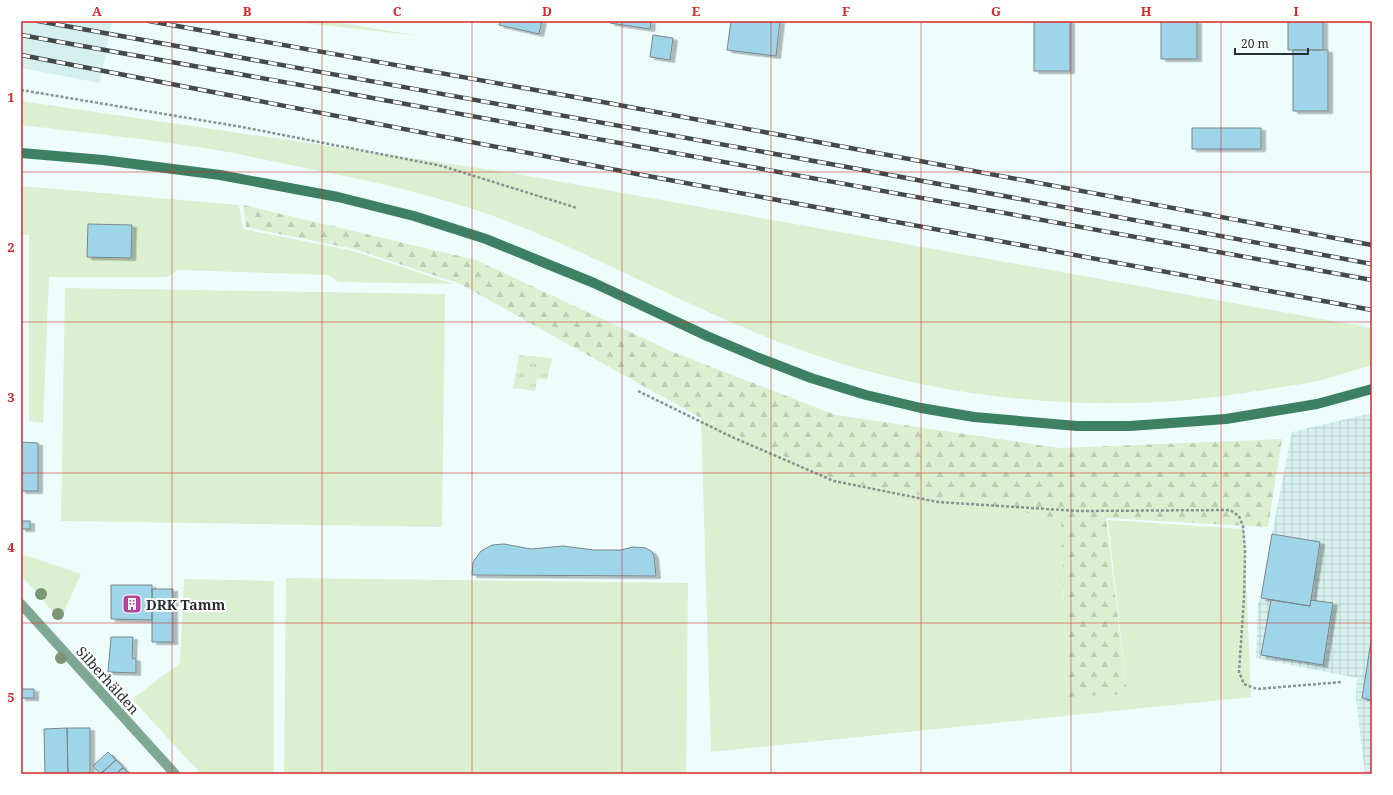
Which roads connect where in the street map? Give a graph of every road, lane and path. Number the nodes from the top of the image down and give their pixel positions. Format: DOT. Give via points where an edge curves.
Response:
graph roads {
  1 [pos="21,90"];
  2 [pos="21,153"];
  3 [pos="577,208"];
  4 [pos="1372,389"];
  5 [pos="638,391"];
  6 [pos="21,604"];
  7 [pos="1342,682"];
  8 [pos="175,774"];
  1 -- 3 [label="path" via="242,127 442,166"];
  2 -- 4 [label="main road" via="104,160 220,175 338,197 414,216 486,238 594,283 706,336 811,378 921,408 974,417 1077,426 1130,426 1226,419 1317,404"];
  5 -- 7 [label="path" via="732,437 834,481 856,486 938,502 1078,511 1230,510 1239,516 1245,544 1239,672 1244,684 1257,689"];
  6 -- 8 [label="street, Silberhälden"];
}
